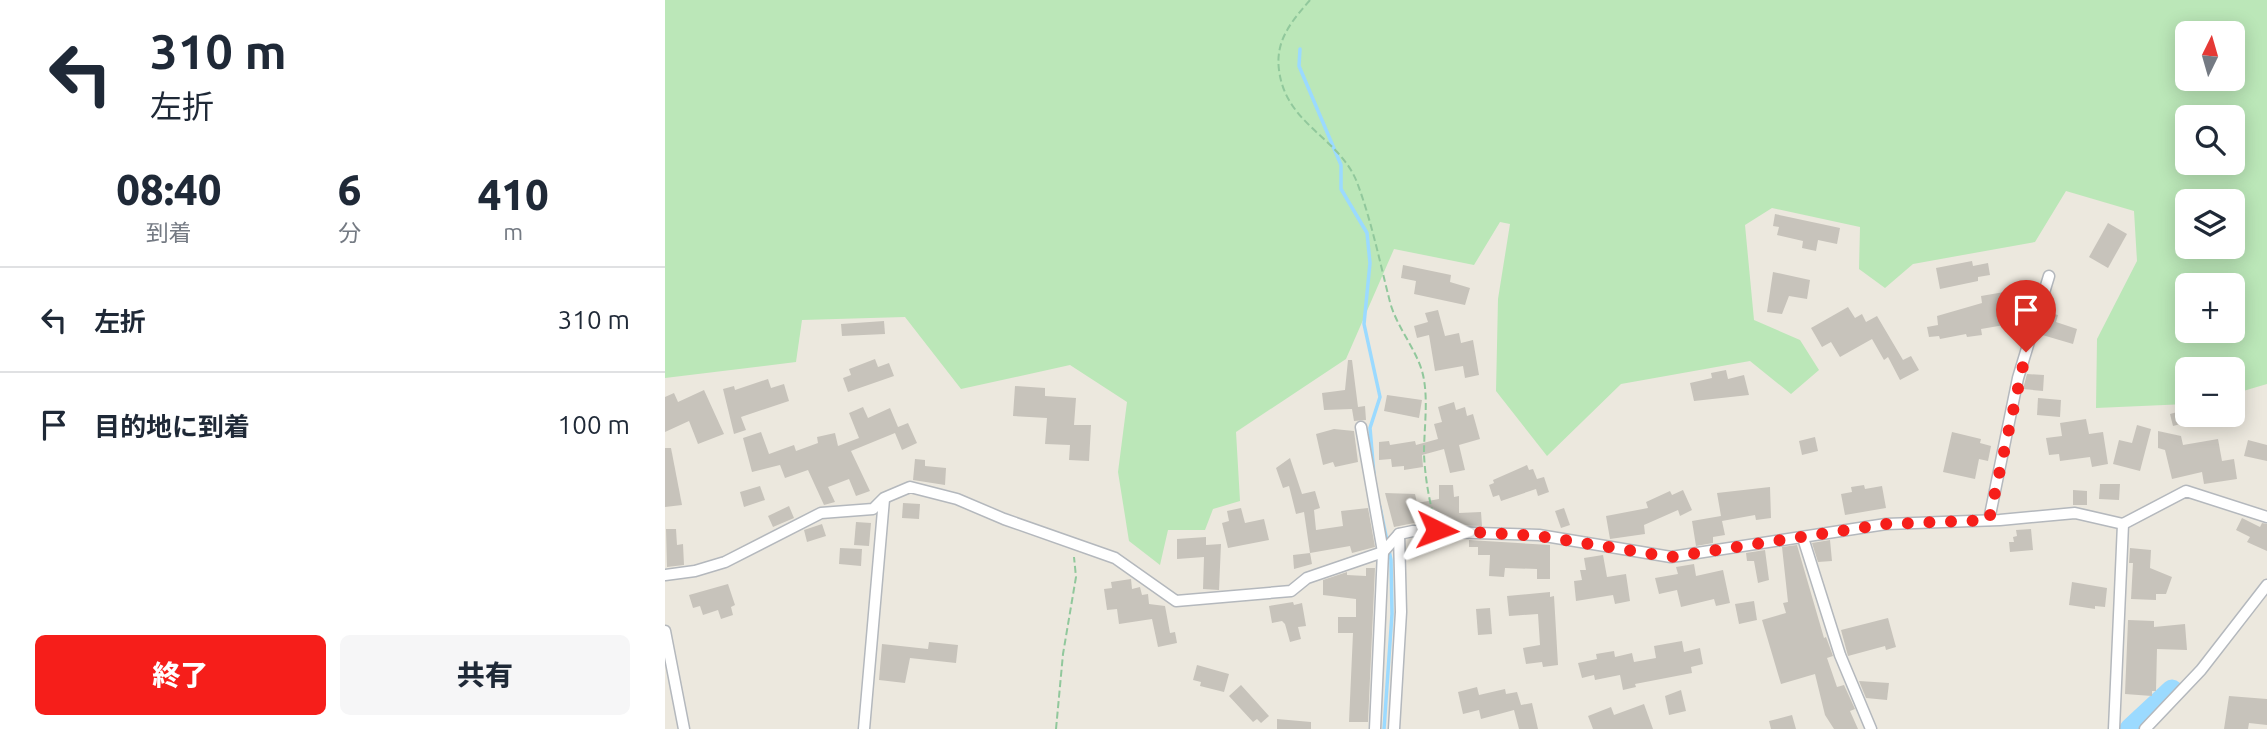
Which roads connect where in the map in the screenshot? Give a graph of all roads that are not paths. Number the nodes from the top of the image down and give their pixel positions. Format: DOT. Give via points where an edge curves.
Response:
graph roads {
  1 [pos="2049,276"];
  2 [pos="1360,428"];
  3 [pos="884,498"];
  4 [pos="2267,517"];
  5 [pos="1989,520"];
  6 [pos="2123,524"];
  7 [pos="1399,534"];
  8 [pos="1803,538"];
  9 [pos="1383,552"];
  10 [pos="665,575"];
  11 [pos="2267,585"];
  12 [pos="665,631"];
  13 [pos="684,729"];
  14 [pos="864,729"];
  15 [pos="1375,729"];
  16 [pos="1394,729"];
  17 [pos="1871,729"];
  18 [pos="2114,729"];
  19 [pos="2145,729"];
  1 -- 5 [label="street" via="2018,378"];
  2 -- 9 [label="street"];
  3 -- 9 [label="street" via="910,487 957,499 1115,558 1176,601 1291,591 1307,578"];
  3 -- 10 [label="street" via="873,509 821,513 725,562"];
  3 -- 14 [label="street"];
  4 -- 6 [label="street" via="2186,491"];
  5 -- 6 [label="street" via="2075,513"];
  5 -- 8 [label="street" via="1886,524"];
  6 -- 18 [label="street"];
  7 -- 8 [label="street" via="1437,530 1539,536 1671,557"];
  7 -- 9 [label="street"];
  7 -- 16 [label="street" via="1401,612"];
  8 -- 17 [label="street" via="1840,655"];
  9 -- 15 [label="street"];
  11 -- 19 [label="street" via="2201,670"];
  12 -- 13 [label="street"];
}
